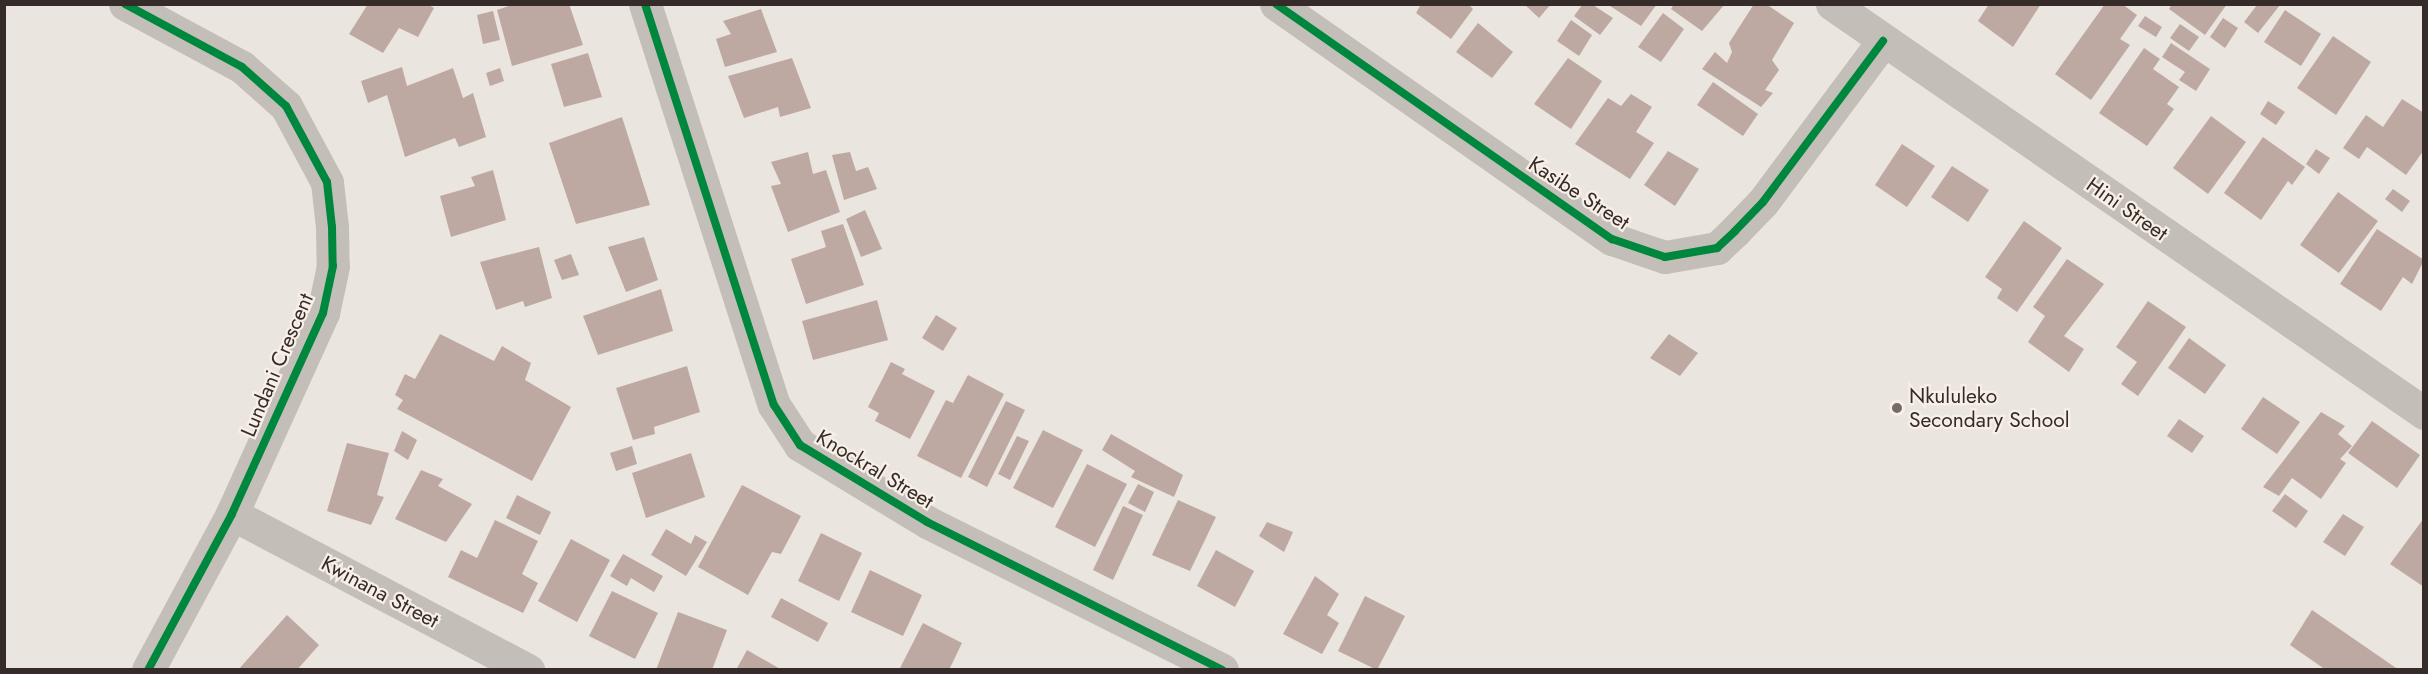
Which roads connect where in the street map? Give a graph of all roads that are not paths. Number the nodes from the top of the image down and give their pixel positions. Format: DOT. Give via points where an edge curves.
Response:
graph roads {
  1 [pos="645,4"];
  2 [pos="1276,4"];
  3 [pos="1832,4"];
  4 [pos="136,7"];
  5 [pos="1883,41"];
  6 [pos="2424,413"];
  7 [pos="232,514"];
  8 [pos="148,669"];
  9 [pos="528,669"];
  10 [pos="1222,669"];
  1 -- 10 [label="street, Knockral Street" via="774,405 800,446 927,522"];
  2 -- 5 [label="street, Kasibe Street" via="1602,233 1665,257 1717,248 1735,231 1763,202"];
  3 -- 5 [label="street, Hini Street"];
  4 -- 7 [label="street, Lundani Crescent" via="242,67 286,106 327,182 333,266 323,313"];
  5 -- 6 [label="street, Hini Street"];
  7 -- 8 [label="street, Lundani Crescent"];
  7 -- 9 [label="street, Kwinana Street"];
}
